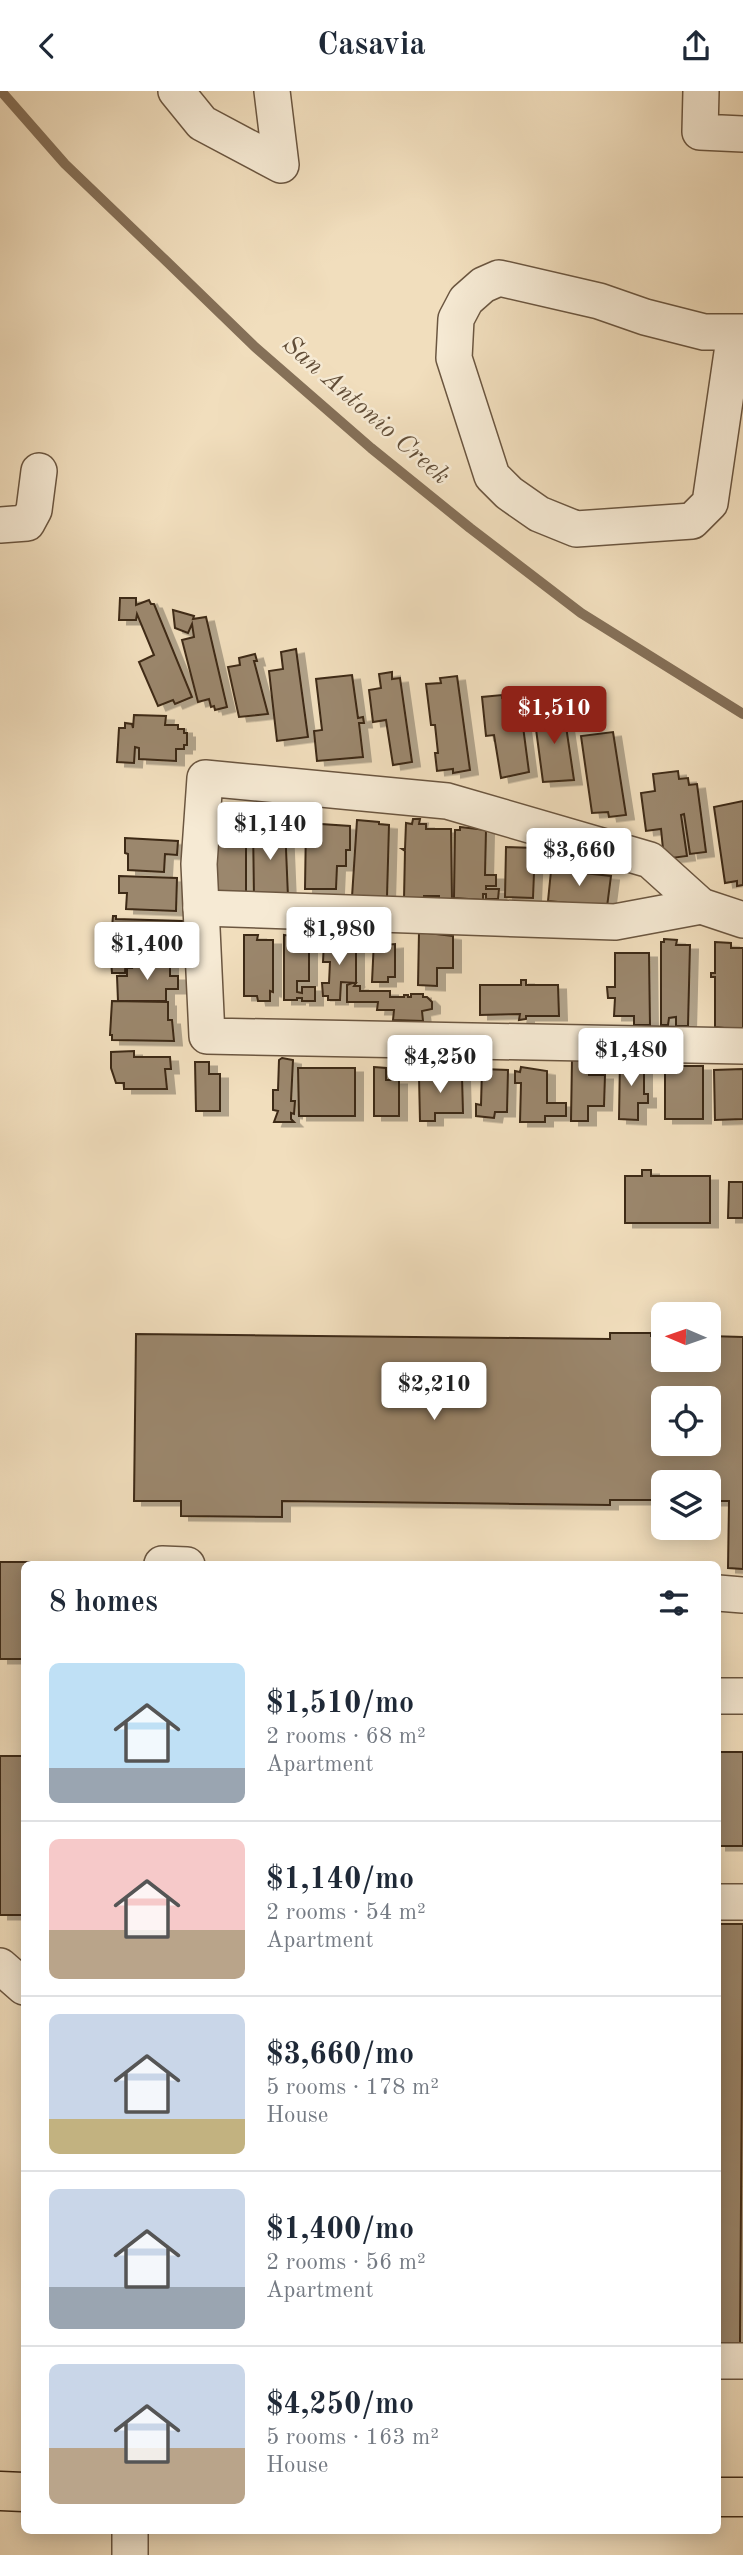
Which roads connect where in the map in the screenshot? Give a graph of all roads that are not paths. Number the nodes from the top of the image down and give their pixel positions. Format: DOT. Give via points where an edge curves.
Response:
graph roads {
  1 [pos="176,91"];
  2 [pos="272,91"];
  3 [pos="701,91"];
  4 [pos="743,134"];
  5 [pos="739,332"];
  6 [pos="40,471"];
  7 [pos="0,525"];
  8 [pos="701,906"];
  9 [pos="201,908"];
  10 [pos="743,920"];
  11 [pos="743,1046"];
  12 [pos="721,1593"];
  13 [pos="743,1595"];
  14 [pos="721,1696"];
  15 [pos="743,1696"];
  16 [pos="721,1902"];
  17 [pos="743,1902"];
  18 [pos="0,1966"];
  19 [pos="21,1984"];
  20 [pos="721,2361"];
  21 [pos="743,2361"];
  22 [pos="0,2491"];
  23 [pos="21,2491"];
  24 [pos="721,2497"];
  25 [pos="743,2497"];
  26 [pos="130,2534"];
  27 [pos="130,2555"];
  1 -- 2 [label="street" via="202,123 281,165"];
  3 -- 4 [label="street" via="700,132"];
  5 -- 5 [label="street" via="704,332 499,278 466,300 456,319 454,358 492,476 539,514 576,529 692,521 710,503"];
  6 -- 7 [label="street" via="34,510 27,523"];
  8 -- 9 [label="street" via="615,922"];
  8 -- 9 [label="street" via="650,860 447,801 205,778"];
  8 -- 10 [label="street"];
  9 -- 11 [label="street" via="207,1036"];
  12 -- 13 [label="street"];
  14 -- 15 [label="street"];
  16 -- 17 [label="street"];
  18 -- 19 [label="street"];
  20 -- 21 [label="street"];
  22 -- 23 [label="main road"];
  24 -- 25 [label="main road"];
  26 -- 27 [label="street"];
}
